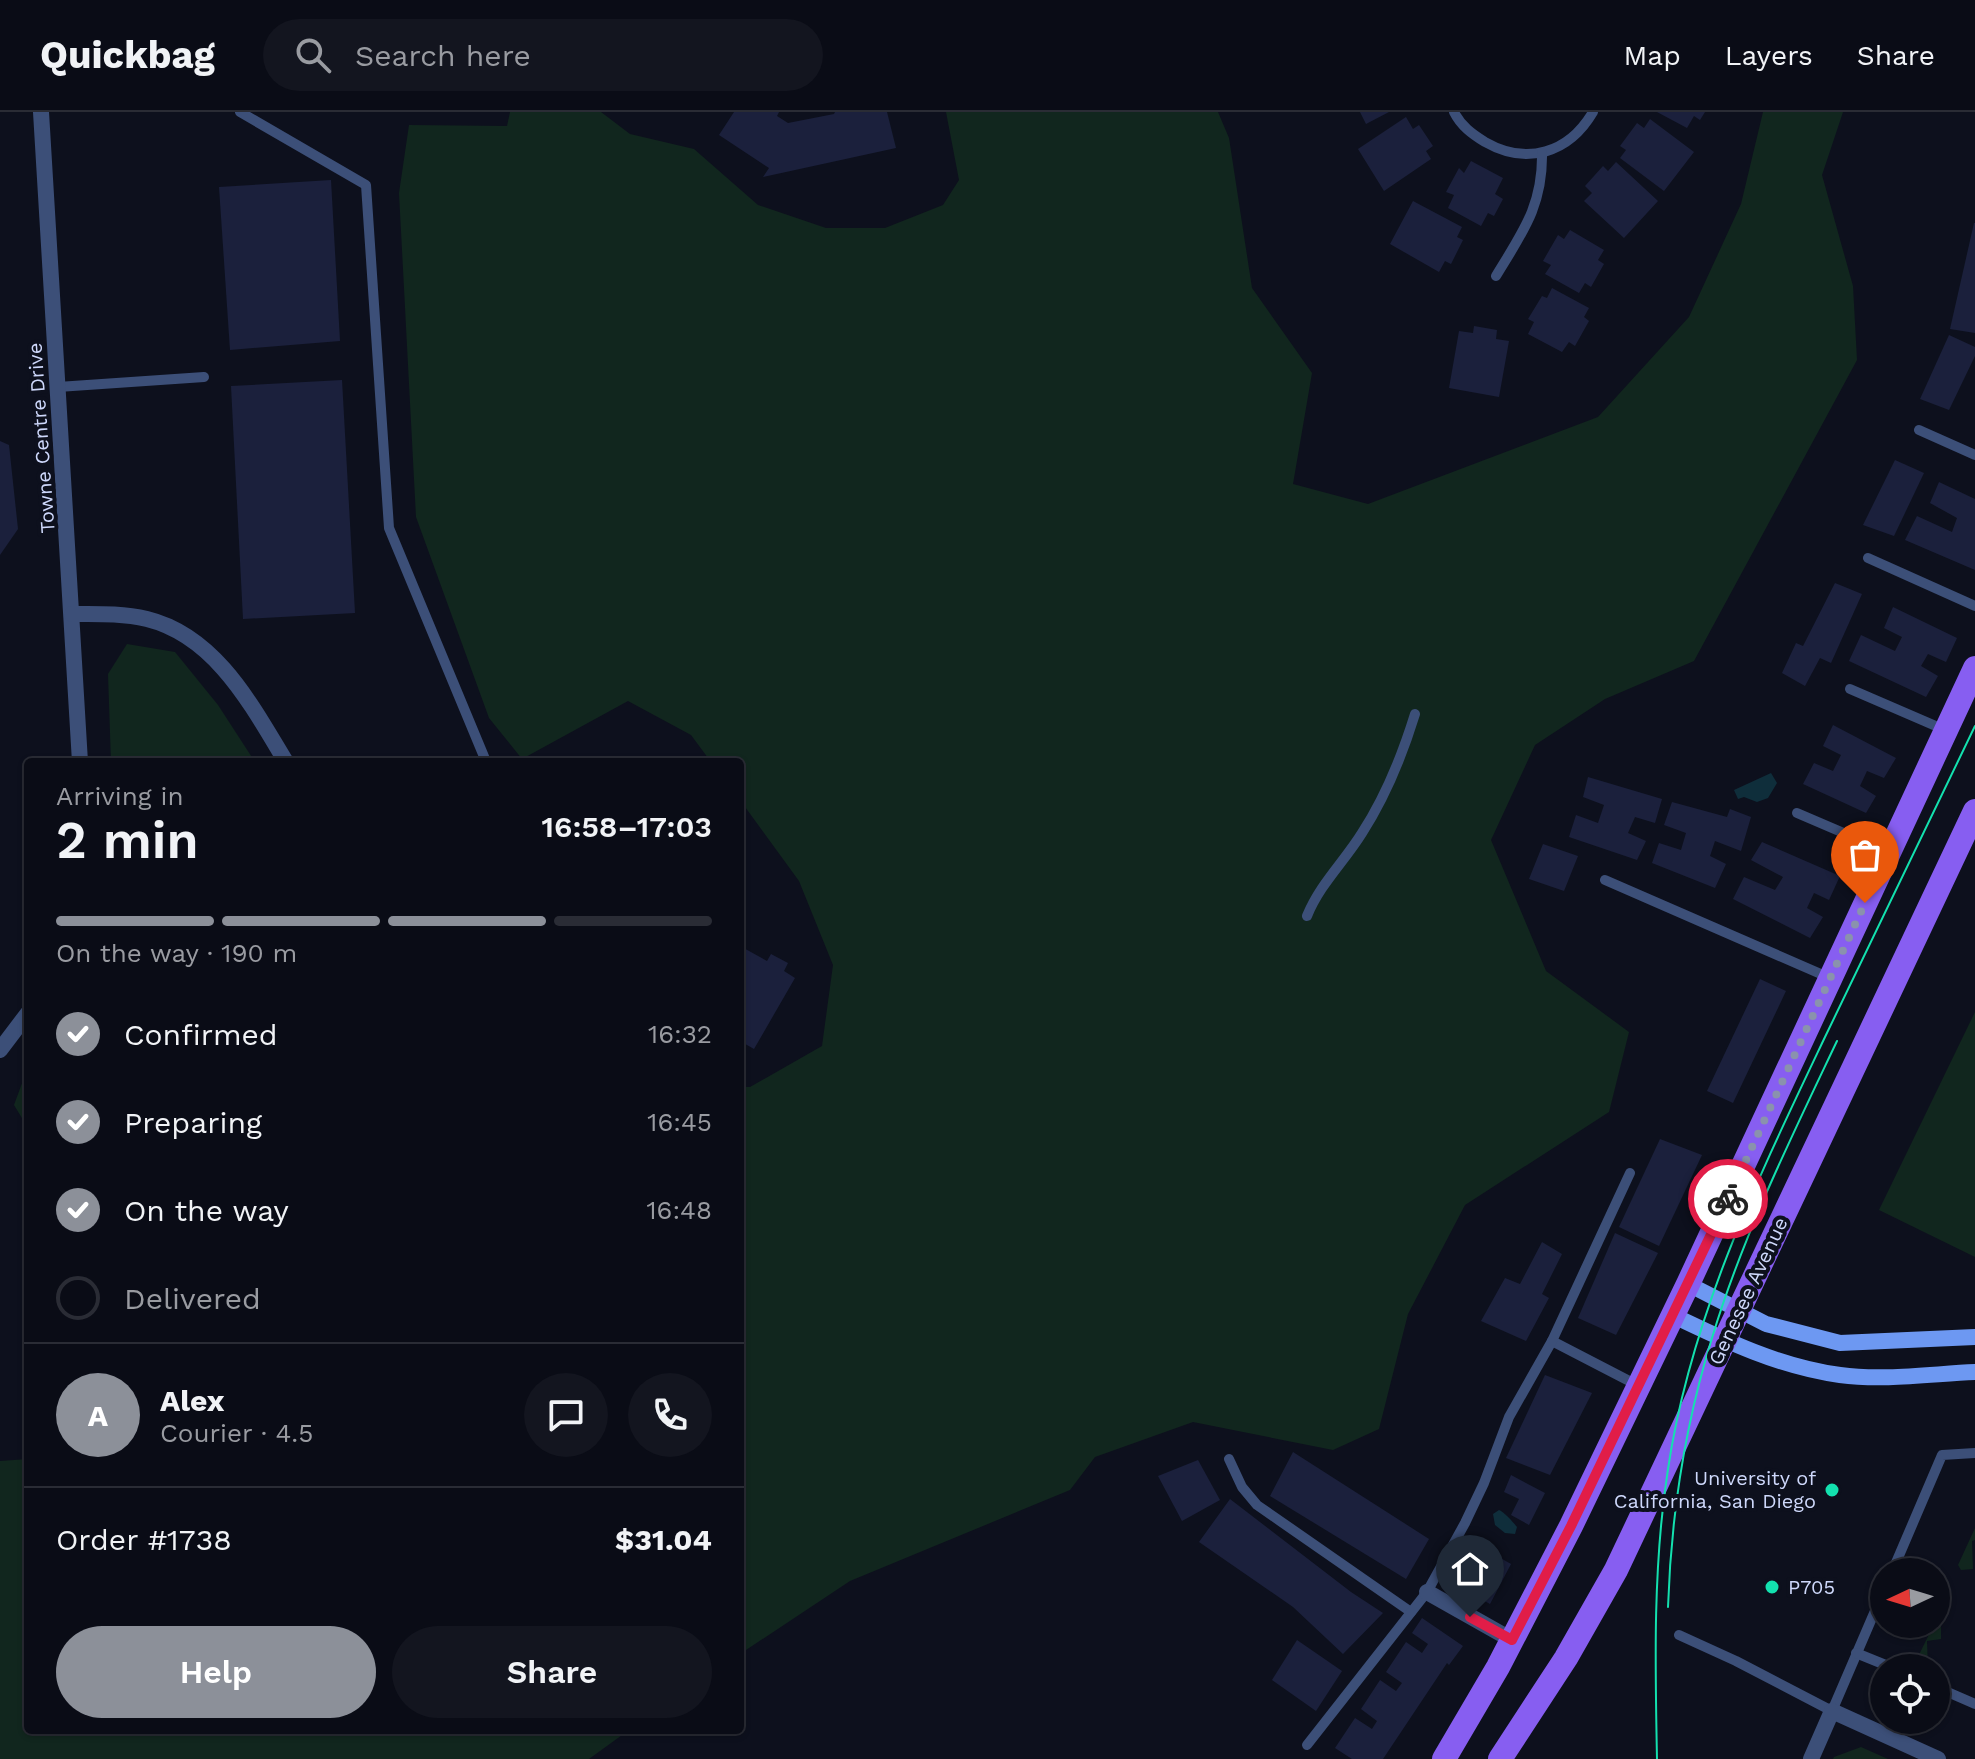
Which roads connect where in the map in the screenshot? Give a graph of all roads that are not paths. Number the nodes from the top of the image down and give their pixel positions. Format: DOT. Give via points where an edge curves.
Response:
graph roads {
  1 [pos="41,112"];
  2 [pos="240,112"];
  3 [pos="1454,112"];
  4 [pos="1593,112"];
  5 [pos="1542,153"];
  6 [pos="1496,276"];
  7 [pos="204,377"];
  8 [pos="58,387"];
  9 [pos="1919,430"];
  10 [pos="1975,455"];
  11 [pos="1868,558"];
  12 [pos="1975,606"];
  13 [pos="72,614"];
  14 [pos="1975,668"];
  15 [pos="1850,689"];
  16 [pos="1415,714"];
  17 [pos="1945,730"];
  18 [pos="80,758"];
  19 [pos="284,758"];
  20 [pos="485,758"];
  21 [pos="1975,811"];
  22 [pos="1797,813"];
  23 [pos="1888,852"];
  24 [pos="1605,880"];
  25 [pos="1307,916"];
  26 [pos="1832,979"];
  27 [pos="24,1018"];
  28 [pos="0,1050"];
  29 [pos="1630,1173"];
  30 [pos="1688,1284"];
  31 [pos="1740,1310"];
  32 [pos="1672,1315"];
  33 [pos="1975,1337"];
  34 [pos="1552,1341"];
  35 [pos="1725,1341"];
  36 [pos="1975,1372"];
  37 [pos="1639,1386"];
  38 [pos="1975,1453"];
  39 [pos="1229,1459"];
  40 [pos="1898,1558"];
  41 [pos="1427,1592"];
  42 [pos="1411,1612"];
  43 [pos="1870,1622"];
  44 [pos="1679,1635"];
  45 [pos="1512,1640"];
  46 [pos="1856,1653"];
  47 [pos="1870,1659"];
  48 [pos="1950,1693"];
  49 [pos="1975,1704"];
  50 [pos="1832,1711"];
  51 [pos="1307,1745"];
  52 [pos="1444,1759"];
  53 [pos="1500,1759"];
  54 [pos="1811,1759"];
  55 [pos="1938,1759"];
  1 -- 8 [label="street, Towne Centre Drive"];
  2 -- 20 [label="lane" via="366,185 389,528"];
  3 -- 5 [label="lane" via="1473,135 1505,154"];
  4 -- 5 [label="lane" via="1566,143"];
  5 -- 6 [label="lane" via="1533,214"];
  7 -- 8 [label="lane"];
  8 -- 13 [label="street, Towne Centre Drive"];
  9 -- 10 [label="lane"];
  11 -- 12 [label="lane"];
  13 -- 18 [label="street, Towne Centre Drive"];
  13 -- 19 [label="street" via="148,619 213,656 245,693"];
  14 -- 17 [label="main road"];
  15 -- 17 [label="lane"];
  16 -- 25 [label="lane" via="1400,765"];
  17 -- 23 [label="main road"];
  21 -- 31 [label="main road, Genesee Avenue"];
  22 -- 23 [label="lane"];
  23 -- 26 [label="main road"];
  24 -- 26 [label="lane"];
  26 -- 30 [label="main road"];
  27 -- 28 [label="street"];
  29 -- 34 [label="lane"];
  30 -- 31 [label="main road"];
  30 -- 32 [label="main road"];
  31 -- 33 [label="main road" via="1766,1324 1840,1343"];
  31 -- 35 [label="main road, Genesee Avenue"];
  32 -- 35 [label="main road"];
  32 -- 37 [label="main road"];
  34 -- 37 [label="lane"];
  34 -- 41 [label="lane" via="1509,1417 1484,1483"];
  35 -- 36 [label="main road" via="1797,1367 1842,1376"];
  35 -- 53 [label="main road, Genesee Avenue" via="1616,1570"];
  37 -- 45 [label="main road"];
  38 -- 40 [label="lane" via="1942,1455"];
  39 -- 42 [label="lane" via="1257,1505"];
  41 -- 42 [label="lane"];
  41 -- 45 [label="street"];
  42 -- 51 [label="lane"];
  43 -- 46 [label="lane"];
  44 -- 50 [label="lane"];
  45 -- 52 [label="main road"];
  46 -- 47 [label="lane"];
  46 -- 50 [label="lane"];
  48 -- 49 [label="lane"];
  50 -- 54 [label="street"];
  50 -- 55 [label="street"];
}
